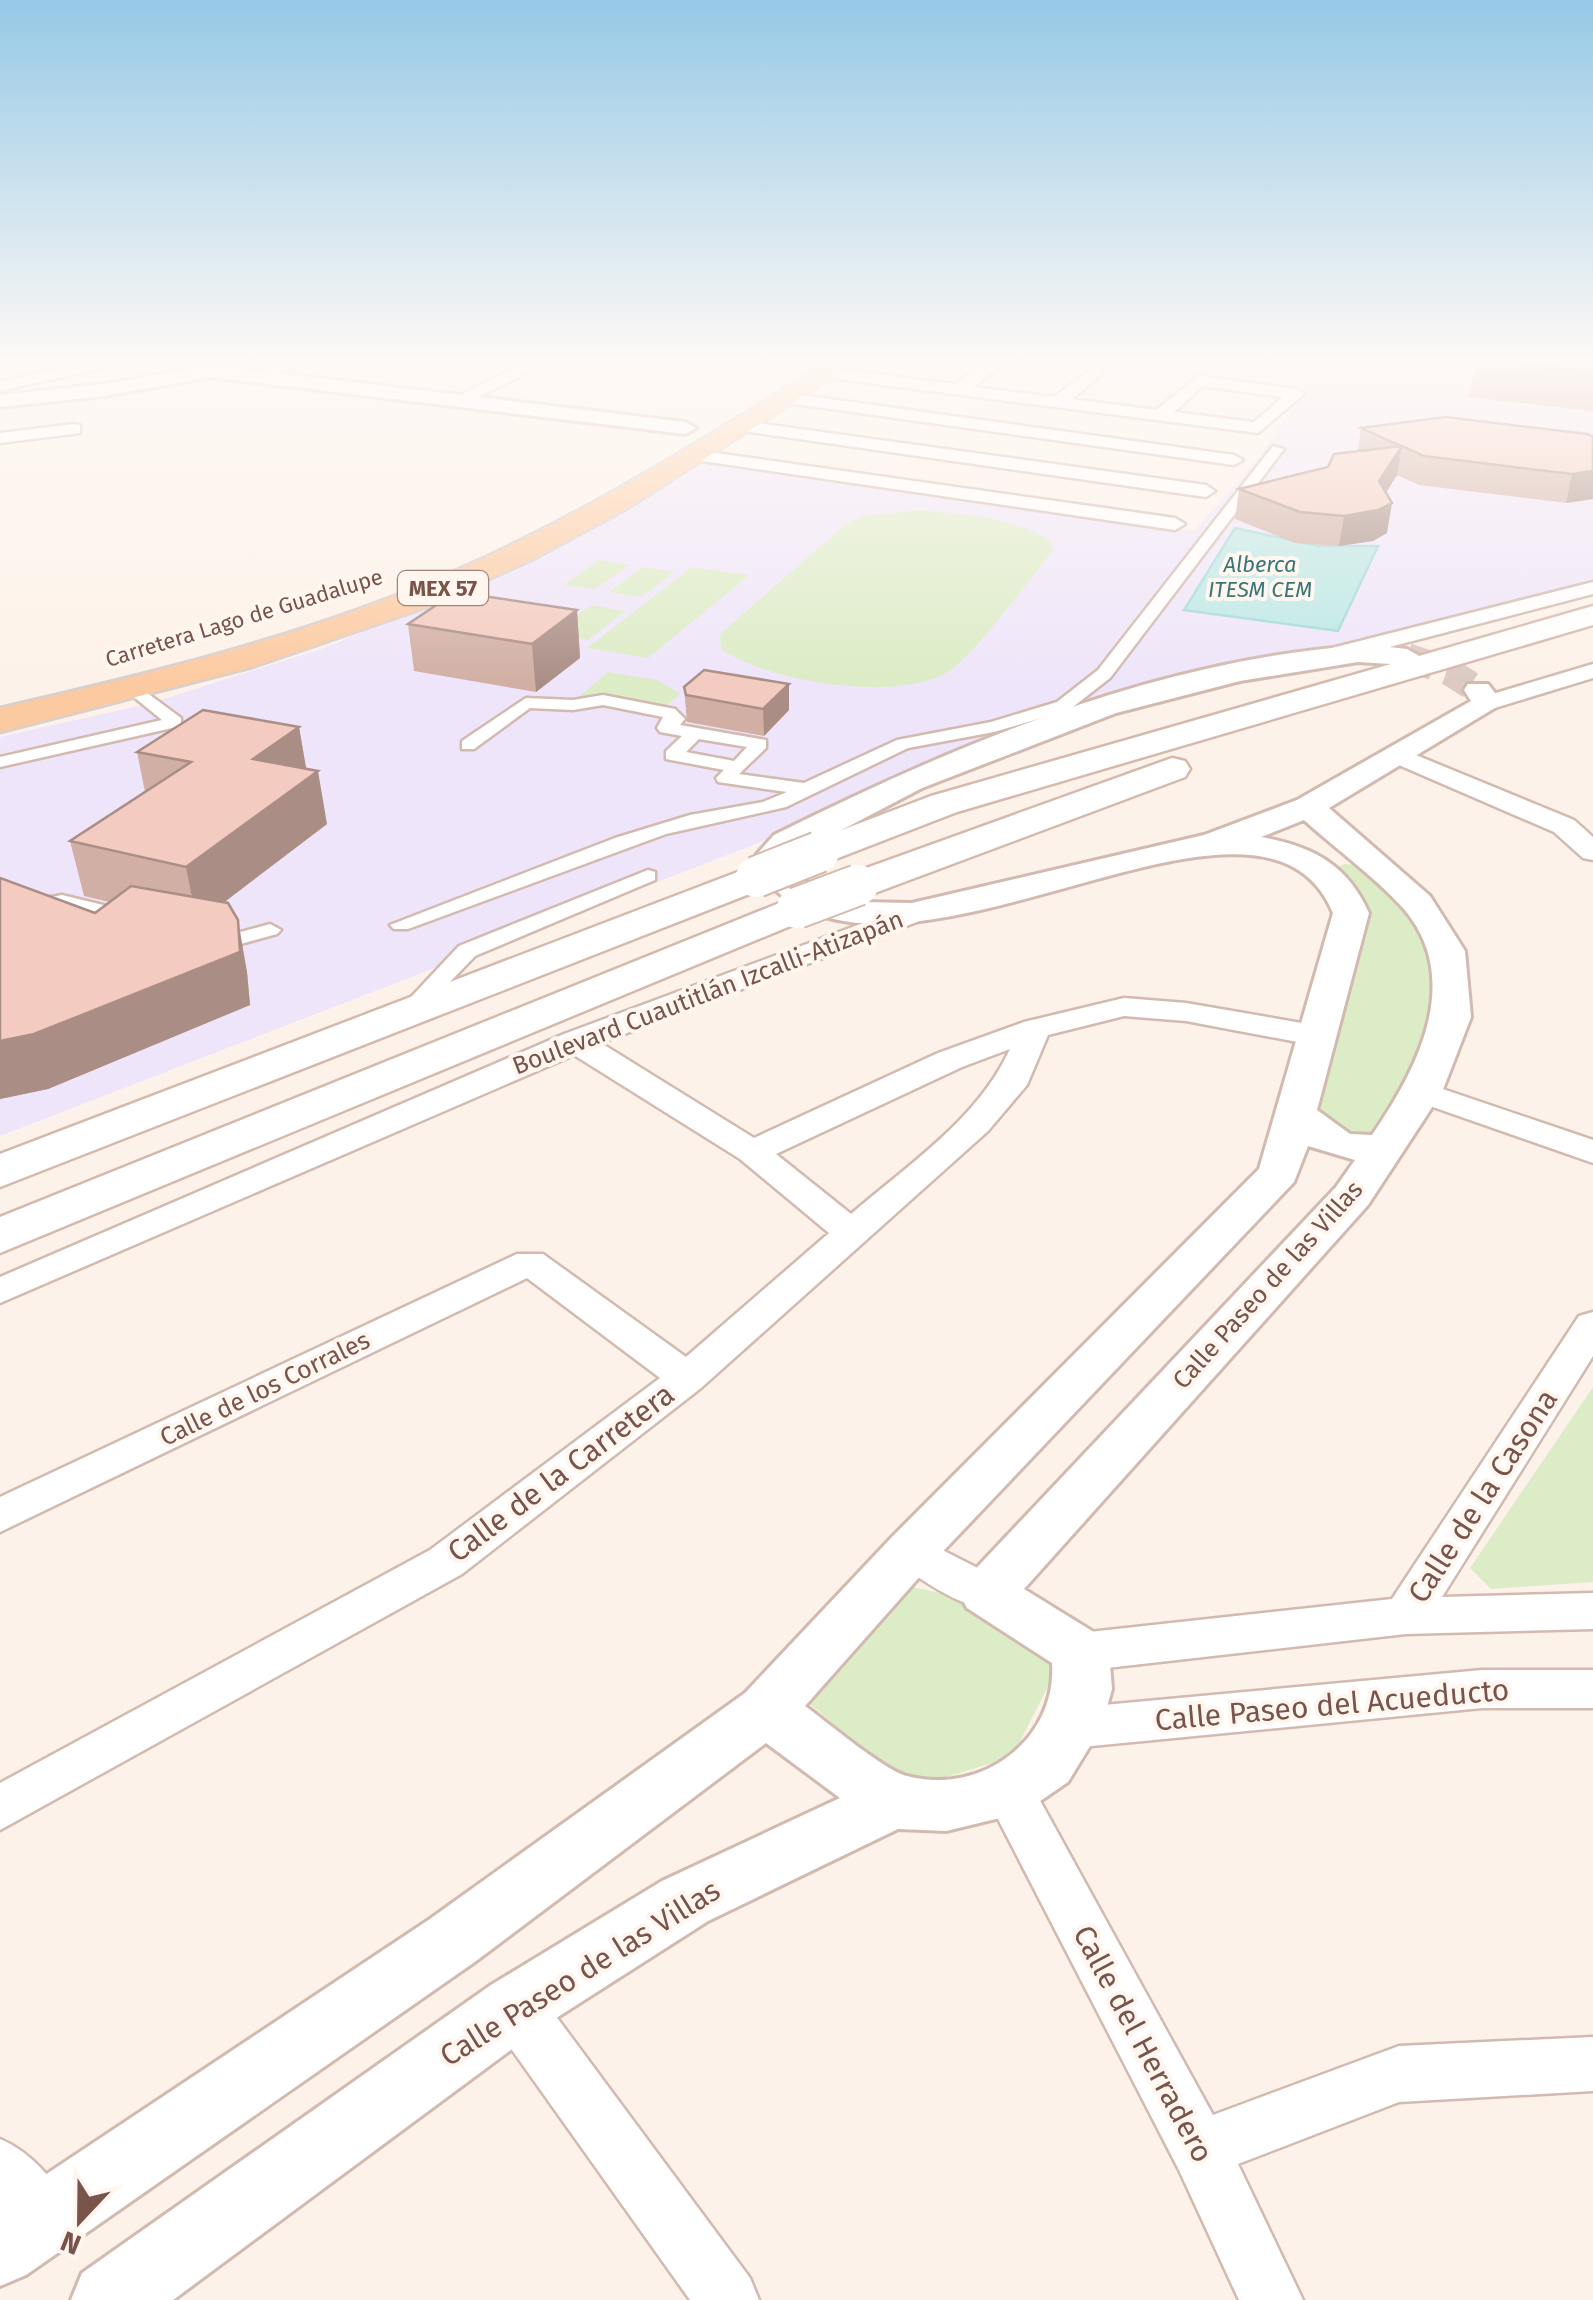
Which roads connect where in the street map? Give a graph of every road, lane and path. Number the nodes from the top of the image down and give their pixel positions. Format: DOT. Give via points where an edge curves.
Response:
graph roads {
  1 [pos="618,468"];
  2 [pos="646,468"];
  3 [pos="787,468"];
  4 [pos="994,468"];
  5 [pos="1047,468"];
  6 [pos="1264,468"];
  7 [pos="1206,491"];
  8 [pos="963,493"];
  9 [pos="557,499"];
  10 [pos="1175,524"];
  11 [pos="1593,588"];
  12 [pos="1593,615"];
  13 [pos="1593,643"];
  14 [pos="158,648"];
  15 [pos="1407,657"];
  16 [pos="1312,660"];
  17 [pos="1593,671"];
  18 [pos="196,673"];
  19 [pos="53,675"];
  20 [pos="0,689"];
  21 [pos="135,690"];
  22 [pos="1483,696"];
  23 [pos="0,720"];
  24 [pos="695,733"];
  25 [pos="468,744"];
  26 [pos="1187,747"];
  27 [pos="1394,754"];
  28 [pos="0,762"];
  29 [pos="738,766"];
  30 [pos="802,791"];
  31 [pos="1308,807"];
  32 [pos="1593,812"];
  33 [pos="1564,826"];
  34 [pos="1214,843"];
  35 [pos="1593,852"];
  36 [pos="1371,860"];
  37 [pos="1323,868"];
  38 [pos="648,876"];
  39 [pos="18,910"];
  40 [pos="912,914"];
  41 [pos="156,924"];
  42 [pos="401,924"];
  43 [pos="270,930"];
  44 [pos="193,932"];
  45 [pos="410,1010"];
  46 [pos="1035,1029"];
  47 [pos="1319,1036"];
  48 [pos="575,1040"];
  49 [pos="1422,1092"];
  50 [pos="1296,1113"];
  51 [pos="1385,1146"];
  52 [pos="752,1152"];
  53 [pos="1593,1152"];
  54 [pos="0,1172"];
  55 [pos="851,1232"];
  56 [pos="0,1236"];
  57 [pos="0,1291"];
  58 [pos="1593,1325"];
  59 [pos="687,1378"];
  60 [pos="0,1516"];
  61 [pos="912,1552"];
  62 [pos="987,1593"];
  63 [pos="1593,1611"];
  64 [pos="1406,1616"];
  65 [pos="1080,1652"];
  66 [pos="1593,1689"];
  67 [pos="766,1710"];
  68 [pos="1070,1728"];
  69 [pos="1008,1790"];
  70 [pos="893,1802"];
  71 [pos="0,1808"];
  72 [pos="515,2007"];
  73 [pos="1593,2064"];
  74 [pos="1200,2149"];
  75 [pos="0,2169"];
  76 [pos="21,2233"];
  77 [pos="109,2300"];
  78 [pos="728,2300"];
  79 [pos="1272,2300"];
  1 -- 9 [label="main road, Carretera Lago de Guadalupe / MEX 57"];
  2 -- 18 [label="main road, Carretera Lago de Guadalupe / MEX 57" via="470,577"];
  3 -- 8 [label="street"];
  4 -- 8 [label="street"];
  5 -- 7 [label="street"];
  6 -- 30 [label="street" via="1104,674 1063,706 994,728 903,744"];
  8 -- 10 [label="street"];
  11 -- 16 [label="street"];
  12 -- 26 [label="main road, Boulevard Cuautitlán Izcalli-Atizapán"];
  13 -- 26 [label="main road, Boulevard Cuautitlán Izcalli-Atizapán"];
  14 -- 18 [label="main road"];
  15 -- 16 [label="street"];
  16 -- 40 [label="street" via="1200,681 980,749 871,798 774,854 772,866 783,883 823,904"];
  17 -- 22 [label="street, Boulevard Cuautitlán Izcalli-Atizapán"];
  18 -- 21 [label="main road, Carretera Lago de Guadalupe / MEX 57"];
  19 -- 20 [label="main road"];
  21 -- 23 [label="main road, Carretera Lago de Guadalupe / MEX 57"];
  21 -- 28 [label="street" via="175,722"];
  22 -- 27 [label="street, Boulevard Cuautitlán Izcalli-Atizapán"];
  24 -- 25 [label="street" via="666,728 676,719 657,709 603,700 526,702"];
  24 -- 29 [label="street" via="760,744"];
  24 -- 29 [label="street" via="672,755"];
  26 -- 45 [label="main road, Boulevard Cuautitlán Izcalli-Atizapán, bridge" via="944,804"];
  26 -- 56 [label="main road, Boulevard Cuautitlán Izcalli-Atizapán, bridge"];
  27 -- 31 [label="street, Boulevard Cuautitlán Izcalli-Atizapán"];
  27 -- 33 [label="street"];
  29 -- 30 [label="street" via="725,778"];
  30 -- 42 [label="street" via="761,810 700,818"];
  31 -- 34 [label="street, Boulevard Cuautitlán Izcalli-Atizapán"];
  31 -- 36 [label="street, Calle Paseo de las Villas"];
  32 -- 33 [label="street"];
  33 -- 35 [label="street"];
  34 -- 37 [label="street" via="1261,845"];
  34 -- 40 [label="street, Boulevard Cuautitlán Izcalli-Atizapán"];
  36 -- 37 [label="street" via="1339,860"];
  36 -- 49 [label="street, Calle Paseo de las Villas" via="1418,903 1447,952 1452,1017"];
  37 -- 47 [label="street" via="1344,891 1350,913"];
  38 -- 45 [label="street" via="467,950"];
  39 -- 41 [label="street" via="62,901"];
  40 -- 48 [label="street, Boulevard Cuautitlán Izcalli-Atizapán"];
  43 -- 44 [label="street" via="230,941"];
  45 -- 54 [label="main road, Boulevard Cuautitlán Izcalli-Atizapán"];
  46 -- 47 [label="street" via="1151,1007"];
  46 -- 52 [label="street" via="950,1060"];
  46 -- 55 [label="street, Calle de la Carretera" via="1010,1085 976,1124"];
  47 -- 50 [label="street"];
  48 -- 52 [label="street"];
  48 -- 57 [label="street, Boulevard Cuautitlán Izcalli-Atizapán"];
  49 -- 51 [label="street, Calle Paseo de las Villas"];
  49 -- 53 [label="street"];
  50 -- 51 [label="street" via="1326,1140"];
  50 -- 61 [label="street" via="1280,1173"];
  51 -- 62 [label="street, Calle Paseo de las Villas" via="1352,1196"];
  52 -- 55 [label="street"];
  55 -- 59 [label="street, Calle de la Carretera"];
  58 -- 64 [label="street, Calle de la Casona"];
  59 -- 60 [label="street, Calle de los Corrales" via="530,1262"];
  59 -- 71 [label="street, Calle de la Carretera" via="446,1562"];
  61 -- 62 [label="street"];
  61 -- 67 [label="street"];
  62 -- 65 [label="street"];
  63 -- 64 [label="street"];
  64 -- 65 [label="street"];
  65 -- 68 [label="street, Calle Paseo de las Villas" via="1084,1689"];
  66 -- 68 [label="street, Calle Paseo del Acueducto" via="1482,1689"];
  67 -- 70 [label="street"];
  67 -- 76 [label="street" via="453,1940"];
  68 -- 69 [label="street, Calle Paseo de las Villas" via="1047,1764"];
  69 -- 70 [label="street, Calle Paseo de las Villas" via="946,1805"];
  69 -- 74 [label="street, Calle del Herradero"];
  70 -- 72 [label="street, Calle Paseo de las Villas" via="685,1901"];
  72 -- 77 [label="street, Calle Paseo de las Villas"];
  72 -- 78 [label="street"];
  73 -- 74 [label="street" via="1399,2074"];
  74 -- 79 [label="street, Calle del Herradero"];
  75 -- 76 [label="street"];
}
